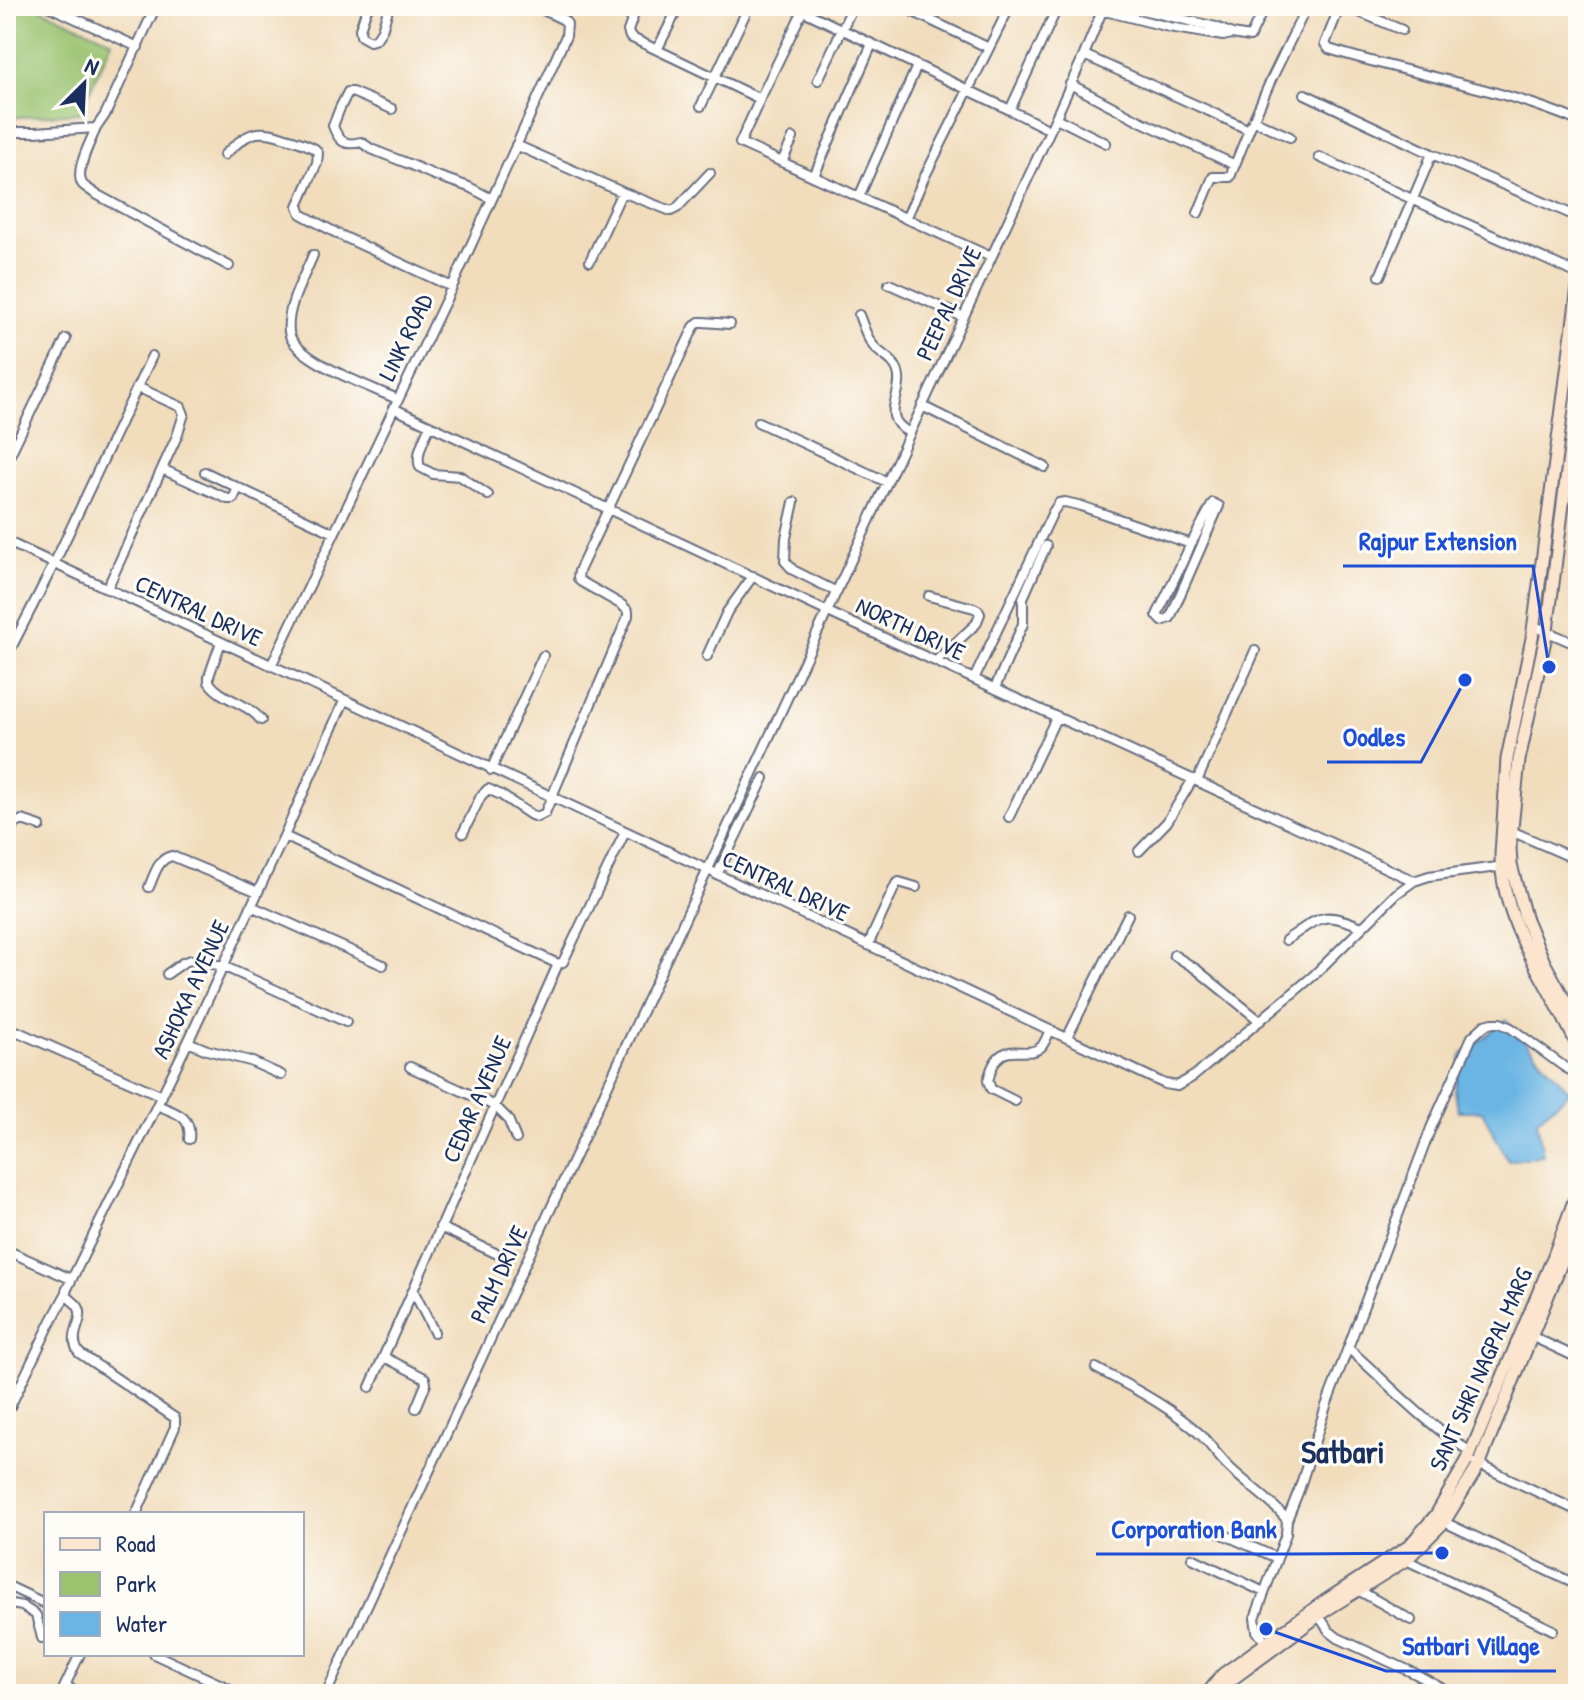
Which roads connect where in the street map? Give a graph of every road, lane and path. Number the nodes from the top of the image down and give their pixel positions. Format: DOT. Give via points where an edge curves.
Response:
graph roads {
  1 [pos="48,6"];
  2 [pos="156,6"];
  3 [pos="370,6"];
  4 [pos="535,6"];
  5 [pos="637,6"];
  6 [pos="679,6"];
  7 [pos="749,6"];
  8 [pos="793,6"];
  9 [pos="853,6"];
  10 [pos="901,6"];
  11 [pos="1010,6"];
  12 [pos="1058,6"];
  13 [pos="1085,6"];
  14 [pos="1125,6"];
  15 [pos="1180,6"];
  16 [pos="1265,6"];
  17 [pos="1307,6"];
  18 [pos="1343,6"];
  19 [pos="385,7"];
  20 [pos="804,8"];
  21 [pos="1103,8"];
  22 [pos="1174,17"];
  23 [pos="1169,27"];
  24 [pos="842,30"];
  25 [pos="1402,30"];
  26 [pos="1232,34"];
  27 [pos="872,44"];
  28 [pos="138,47"];
  29 [pos="989,48"];
  30 [pos="657,50"];
  31 [pos="1084,55"];
  32 [pos="917,66"];
  33 [pos="715,78"];
  34 [pos="818,80"];
  35 [pos="1070,84"];
  36 [pos="968,89"];
  37 [pos="1305,94"];
  38 [pos="760,99"];
  39 [pos="701,106"];
  40 [pos="392,109"];
  41 [pos="1010,110"];
  42 [pos="1056,118"];
  43 [pos="1253,120"];
  44 [pos="1578,121"];
  45 [pos="1044,127"];
  46 [pos="96,128"];
  47 [pos="1249,130"];
  48 [pos="6,132"];
  49 [pos="1290,137"];
  50 [pos="793,138"];
  51 [pos="1106,143"];
  52 [pos="516,145"];
  53 [pos="1432,154"];
  54 [pos="224,155"];
  55 [pos="1319,157"];
  56 [pos="782,162"];
  57 [pos="1235,165"];
  58 [pos="710,173"];
  59 [pos="814,176"];
  60 [pos="622,192"];
  61 [pos="859,197"];
  62 [pos="492,199"];
  63 [pos="1413,200"];
  64 [pos="1198,213"];
  65 [pos="1578,217"];
  66 [pos="906,219"];
  67 [pos="313,255"];
  68 [pos="991,257"];
  69 [pos="590,261"];
  70 [pos="229,266"];
  71 [pos="1578,274"];
  72 [pos="1380,276"];
  73 [pos="889,284"];
  74 [pos="452,287"];
  75 [pos="1577,296"];
  76 [pos="859,315"];
  77 [pos="963,317"];
  78 [pos="730,324"];
  79 [pos="66,339"];
  80 [pos="152,356"];
  81 [pos="1578,385"];
  82 [pos="137,387"];
  83 [pos="395,404"];
  84 [pos="922,406"];
  85 [pos="758,422"];
  86 [pos="430,425"];
  87 [pos="910,433"];
  88 [pos="6,463"];
  89 [pos="1045,467"];
  90 [pos="162,469"];
  91 [pos="205,472"];
  92 [pos="887,482"];
  93 [pos="238,488"];
  94 [pos="488,495"];
  95 [pos="794,502"];
  96 [pos="609,509"];
  97 [pos="334,533"];
  98 [pos="6,541"];
  99 [pos="1191,544"];
  100 [pos="1046,546"];
  101 [pos="54,564"];
  102 [pos="753,576"];
  103 [pos="107,589"];
  104 [pos="837,592"];
  105 [pos="929,596"];
  106 [pos="828,612"];
  107 [pos="1534,626"];
  108 [pos="1547,631"];
  109 [pos="221,642"];
  110 [pos="1578,645"];
  111 [pos="1255,651"];
  112 [pos="543,656"];
  113 [pos="707,656"];
  114 [pos="6,658"];
  115 [pos="936,661"];
  116 [pos="271,666"];
  117 [pos="974,679"];
  118 [pos="995,688"];
  119 [pos="344,701"];
  120 [pos="1057,716"];
  121 [pos="261,720"];
  122 [pos="491,770"];
  123 [pos="764,778"];
  124 [pos="1195,780"];
  125 [pos="553,798"];
  126 [pos="1009,817"];
  127 [pos="40,826"];
  128 [pos="1511,831"];
  129 [pos="625,832"];
  130 [pos="463,833"];
  131 [pos="284,836"];
  132 [pos="6,837"];
  133 [pos="1139,851"];
  134 [pos="1578,860"];
  135 [pos="1506,866"];
  136 [pos="707,870"];
  137 [pos="717,875"];
  138 [pos="1414,881"];
  139 [pos="149,887"];
  140 [pos="916,887"];
  141 [pos="258,892"];
  142 [pos="251,906"];
  143 [pos="1128,915"];
  144 [pos="1362,927"];
  145 [pos="1286,940"];
  146 [pos="868,945"];
  147 [pos="1174,955"];
  148 [pos="558,964"];
  149 [pos="383,965"];
  150 [pos="223,966"];
  151 [pos="167,974"];
  152 [pos="1260,1021"];
  153 [pos="346,1022"];
  154 [pos="1578,1024"];
  155 [pos="1050,1030"];
  156 [pos="16,1031"];
  157 [pos="1067,1038"];
  158 [pos="188,1042"];
  159 [pos="1578,1047"];
  160 [pos="410,1067"];
  161 [pos="1578,1070"];
  162 [pos="281,1075"];
  163 [pos="162,1096"];
  164 [pos="1015,1101"];
  165 [pos="157,1105"];
  166 [pos="495,1106"];
  167 [pos="189,1139"];
  168 [pos="516,1139"];
  169 [pos="1578,1190"];
  170 [pos="1578,1222"];
  171 [pos="440,1227"];
  172 [pos="6,1250"];
  173 [pos="508,1259"];
  174 [pos="71,1279"];
  175 [pos="413,1290"];
  176 [pos="66,1292"];
  177 [pos="434,1332"];
  178 [pos="1533,1337"];
  179 [pos="1348,1348"];
  180 [pos="384,1357"];
  181 [pos="1578,1358"];
  182 [pos="1096,1368"];
  183 [pos="370,1387"];
  184 [pos="416,1408"];
  185 [pos="6,1415"];
  186 [pos="1473,1459"];
  187 [pos="1578,1511"];
  188 [pos="137,1512"];
  189 [pos="1287,1520"];
  190 [pos="1444,1522"];
  191 [pos="1218,1532"];
  192 [pos="1192,1558"];
  193 [pos="1277,1558"];
  194 [pos="1406,1560"];
  195 [pos="1573,1583"];
  196 [pos="6,1585"];
  197 [pos="1358,1590"];
  198 [pos="1264,1592"];
  199 [pos="6,1603"];
  200 [pos="44,1603"];
  201 [pos="1319,1616"];
  202 [pos="1411,1620"];
  203 [pos="1553,1630"];
  204 [pos="42,1638"];
  205 [pos="1268,1647"];
  206 [pos="79,1656"];
  207 [pos="158,1656"];
  208 [pos="228,1688"];
  209 [pos="64,1690"];
  210 [pos="77,1694"];
  211 [pos="326,1694"];
  212 [pos="1207,1694"];
  213 [pos="1221,1694"];
  214 [pos="1452,1694"];
  1 -- 28 [label="street"];
  2 -- 28 [label="street"];
  3 -- 19 [label="street" via="360,29 370,41 378,37"];
  4 -- 52 [label="street, LINK ROAD" via="564,20 566,36"];
  5 -- 30 [label="street" via="627,34"];
  6 -- 30 [label="street"];
  7 -- 33 [label="street"];
  8 -- 20 [label="street"];
  9 -- 24 [label="street"];
  10 -- 29 [label="street"];
  11 -- 29 [label="street"];
  12 -- 41 [label="street"];
  13 -- 21 [label="street"];
  14 -- 22 [label="street"];
  15 -- 22 [label="street"];
  16 -- 26 [label="street" via="1250,37"];
  17 -- 43 [label="street"];
  18 -- 25 [label="street"];
  18 -- 44 [label="street" via="1325,44 1329,49 1529,101"];
  20 -- 24 [label="street"];
  20 -- 38 [label="street"];
  21 -- 23 [label="street"];
  21 -- 31 [label="street, PEEPAL DRIVE"];
  22 -- 23 [label="street"];
  22 -- 26 [label="street"];
  23 -- 26 [label="street"];
  24 -- 27 [label="street"];
  24 -- 34 [label="street"];
  27 -- 32 [label="street"];
  27 -- 59 [label="street"];
  28 -- 46 [label="street"];
  29 -- 36 [label="street"];
  30 -- 33 [label="street"];
  31 -- 35 [label="street, PEEPAL DRIVE"];
  31 -- 47 [label="street"];
  32 -- 36 [label="street"];
  32 -- 61 [label="street"];
  33 -- 38 [label="street"];
  33 -- 39 [label="street"];
  35 -- 42 [label="street, PEEPAL DRIVE"];
  35 -- 57 [label="street"];
  36 -- 41 [label="street"];
  36 -- 66 [label="street"];
  37 -- 53 [label="street"];
  38 -- 56 [label="street" via="740,143"];
  40 -- 62 [label="street" via="348,92 333,126 344,143 361,142"];
  41 -- 45 [label="street"];
  42 -- 51 [label="street"];
  42 -- 68 [label="street, PEEPAL DRIVE"];
  43 -- 47 [label="street"];
  43 -- 49 [label="street"];
  46 -- 48 [label="street"];
  46 -- 70 [label="street" via="80,172 84,185"];
  47 -- 57 [label="street"];
  50 -- 56 [label="street"];
  52 -- 60 [label="street"];
  52 -- 62 [label="street, LINK ROAD"];
  53 -- 63 [label="street"];
  53 -- 65 [label="street"];
  54 -- 74 [label="street" via="262,131 315,149 318,158 298,206 301,214"];
  55 -- 63 [label="street"];
  56 -- 59 [label="street"];
  57 -- 64 [label="street" via="1230,177 1213,177"];
  58 -- 60 [label="street" via="671,211"];
  59 -- 61 [label="street"];
  60 -- 69 [label="street"];
  61 -- 66 [label="street"];
  62 -- 74 [label="street, LINK ROAD"];
  63 -- 71 [label="street"];
  63 -- 72 [label="street"];
  66 -- 68 [label="street"];
  67 -- 83 [label="street, NORTH DRIVE" via="294,300 289,335 312,360"];
  68 -- 77 [label="street, PEEPAL DRIVE"];
  73 -- 77 [label="street"];
  74 -- 83 [label="street, LINK ROAD"];
  75 -- 107 [label="main road"];
  76 -- 87 [label="street" via="869,341 895,366 899,380 893,412 898,426"];
  77 -- 84 [label="street, PEEPAL DRIVE"];
  78 -- 96 [label="street" via="699,322 694,327"];
  79 -- 88 [label="street"];
  80 -- 82 [label="street"];
  81 -- 108 [label="main road"];
  82 -- 90 [label="street" via="184,410"];
  82 -- 101 [label="street"];
  83 -- 86 [label="street, NORTH DRIVE"];
  83 -- 97 [label="street, LINK ROAD"];
  84 -- 87 [label="street, PEEPAL DRIVE"];
  84 -- 89 [label="street"];
  85 -- 92 [label="street"];
  86 -- 94 [label="street" via="420,467 460,476"];
  86 -- 96 [label="street, NORTH DRIVE"];
  87 -- 92 [label="street, PEEPAL DRIVE"];
  90 -- 93 [label="street" via="230,500"];
  90 -- 103 [label="street"];
  91 -- 93 [label="street"];
  92 -- 104 [label="street, PEEPAL DRIVE"];
  93 -- 97 [label="street"];
  95 -- 104 [label="street" via="785,561"];
  96 -- 102 [label="street, NORTH DRIVE"];
  96 -- 125 [label="street" via="578,578 622,605 628,616"];
  97 -- 116 [label="street, LINK ROAD"];
  98 -- 101 [label="street, CENTRAL DRIVE"];
  99 -- 99 [label="street" via="1216,504 1170,618 1162,621 1157,615"];
  99 -- 117 [label="street" via="1059,503"];
  100 -- 118 [label="street" via="1023,598 1023,624"];
  101 -- 103 [label="street, CENTRAL DRIVE"];
  101 -- 114 [label="street"];
  102 -- 106 [label="street, NORTH DRIVE"];
  102 -- 113 [label="street" via="727,612"];
  103 -- 109 [label="street, CENTRAL DRIVE"];
  104 -- 106 [label="street, PEEPAL DRIVE"];
  105 -- 115 [label="street" via="980,614"];
  106 -- 115 [label="street, NORTH DRIVE"];
  106 -- 136 [label="street, PALM DRIVE"];
  107 -- 108 [label="street"];
  107 -- 135 [label="main road" via="1507,759"];
  108 -- 110 [label="street"];
  108 -- 128 [label="main road" via="1519,760"];
  109 -- 116 [label="street, CENTRAL DRIVE"];
  109 -- 121 [label="street" via="209,682"];
  111 -- 124 [label="street"];
  112 -- 122 [label="street"];
  115 -- 117 [label="street, NORTH DRIVE"];
  116 -- 119 [label="street, CENTRAL DRIVE"];
  117 -- 118 [label="street, NORTH DRIVE"];
  118 -- 120 [label="street, NORTH DRIVE"];
  119 -- 122 [label="street, CENTRAL DRIVE"];
  119 -- 131 [label="street, ASHOKA AVENUE"];
  120 -- 124 [label="street, NORTH DRIVE"];
  120 -- 126 [label="street"];
  122 -- 125 [label="street, CENTRAL DRIVE"];
  123 -- 137 [label="street"];
  124 -- 133 [label="street" via="1167,822"];
  124 -- 138 [label="street, NORTH DRIVE"];
  125 -- 129 [label="street, CENTRAL DRIVE"];
  125 -- 130 [label="street" via="537,817 488,789"];
  127 -- 132 [label="street" via="18,821"];
  128 -- 134 [label="street"];
  128 -- 135 [label="main road"];
  129 -- 136 [label="street, CENTRAL DRIVE"];
  129 -- 148 [label="street, CEDAR AVENUE"];
  131 -- 141 [label="street, ASHOKA AVENUE"];
  131 -- 148 [label="street"];
  135 -- 138 [label="street, CENTRAL DRIVE"];
  135 -- 154 [label="main road" via="1539,951"];
  135 -- 159 [label="main road" via="1513,920"];
  136 -- 137 [label="street, CENTRAL DRIVE"];
  136 -- 211 [label="street, PALM DRIVE"];
  137 -- 146 [label="street, CENTRAL DRIVE"];
  138 -- 144 [label="street, CENTRAL DRIVE"];
  139 -- 141 [label="street" via="161,862 172,856"];
  140 -- 146 [label="street" via="896,884"];
  141 -- 142 [label="street, ASHOKA AVENUE"];
  142 -- 149 [label="street"];
  142 -- 150 [label="street, ASHOKA AVENUE"];
  143 -- 157 [label="street"];
  144 -- 145 [label="street" via="1331,916"];
  144 -- 152 [label="street, CENTRAL DRIVE"];
  146 -- 155 [label="street, CENTRAL DRIVE"];
  147 -- 152 [label="street"];
  148 -- 166 [label="street, CEDAR AVENUE"];
  150 -- 151 [label="street" via="191,960"];
  150 -- 153 [label="street"];
  150 -- 158 [label="street, ASHOKA AVENUE"];
  152 -- 157 [label="street, CENTRAL DRIVE" via="1177,1086"];
  155 -- 157 [label="street, CENTRAL DRIVE"];
  155 -- 164 [label="street" via="1038,1050 1004,1053 994,1066 988,1081 991,1089"];
  156 -- 163 [label="street"];
  158 -- 162 [label="street"];
  158 -- 163 [label="street, ASHOKA AVENUE"];
  160 -- 166 [label="street"];
  161 -- 179 [label="street" via="1563,1066 1500,1023 1485,1025 1472,1037 1431,1128"];
  163 -- 165 [label="street, ASHOKA AVENUE"];
  165 -- 167 [label="street" via="187,1121"];
  165 -- 174 [label="street, ASHOKA AVENUE"];
  166 -- 168 [label="street"];
  166 -- 171 [label="street, CEDAR AVENUE"];
  169 -- 186 [label="main road, SANT SHRI NAGPAL MARG"];
  170 -- 178 [label="main road, SANT SHRI NAGPAL MARG"];
  171 -- 173 [label="street"];
  171 -- 175 [label="street, CEDAR AVENUE"];
  172 -- 174 [label="street"];
  174 -- 176 [label="street, ASHOKA AVENUE"];
  175 -- 177 [label="street"];
  175 -- 180 [label="street, CEDAR AVENUE"];
  176 -- 185 [label="street, ASHOKA AVENUE"];
  176 -- 188 [label="street" via="80,1311 73,1341 79,1353 175,1418"];
  178 -- 181 [label="street"];
  178 -- 186 [label="main road, SANT SHRI NAGPAL MARG"];
  179 -- 186 [label="street"];
  179 -- 189 [label="street"];
  180 -- 183 [label="street, CEDAR AVENUE"];
  180 -- 184 [label="street" via="425,1378"];
  182 -- 189 [label="street" via="1186,1423"];
  186 -- 187 [label="street"];
  186 -- 190 [label="main road, SANT SHRI NAGPAL MARG"];
  186 -- 205 [label="main road, SANT SHRI NAGPAL MARG" via="1409,1546 1325,1601"];
  189 -- 193 [label="street"];
  190 -- 194 [label="main road, SANT SHRI NAGPAL MARG"];
  190 -- 195 [label="street"];
  191 -- 193 [label="street"];
  192 -- 198 [label="street"];
  193 -- 198 [label="street"];
  194 -- 197 [label="main road, SANT SHRI NAGPAL MARG"];
  194 -- 203 [label="street"];
  196 -- 200 [label="street"];
  197 -- 201 [label="main road, SANT SHRI NAGPAL MARG"];
  197 -- 202 [label="street"];
  198 -- 205 [label="street" via="1254,1623"];
  199 -- 204 [label="street" via="36,1615"];
  201 -- 205 [label="main road, SANT SHRI NAGPAL MARG"];
  201 -- 214 [label="street" via="1338,1638"];
  205 -- 212 [label="main road, SANT SHRI NAGPAL MARG" via="1223,1674"];
  205 -- 213 [label="main road, SANT SHRI NAGPAL MARG"];
  206 -- 209 [label="street"];
  207 -- 208 [label="street"];
  209 -- 210 [label="street"];
}
